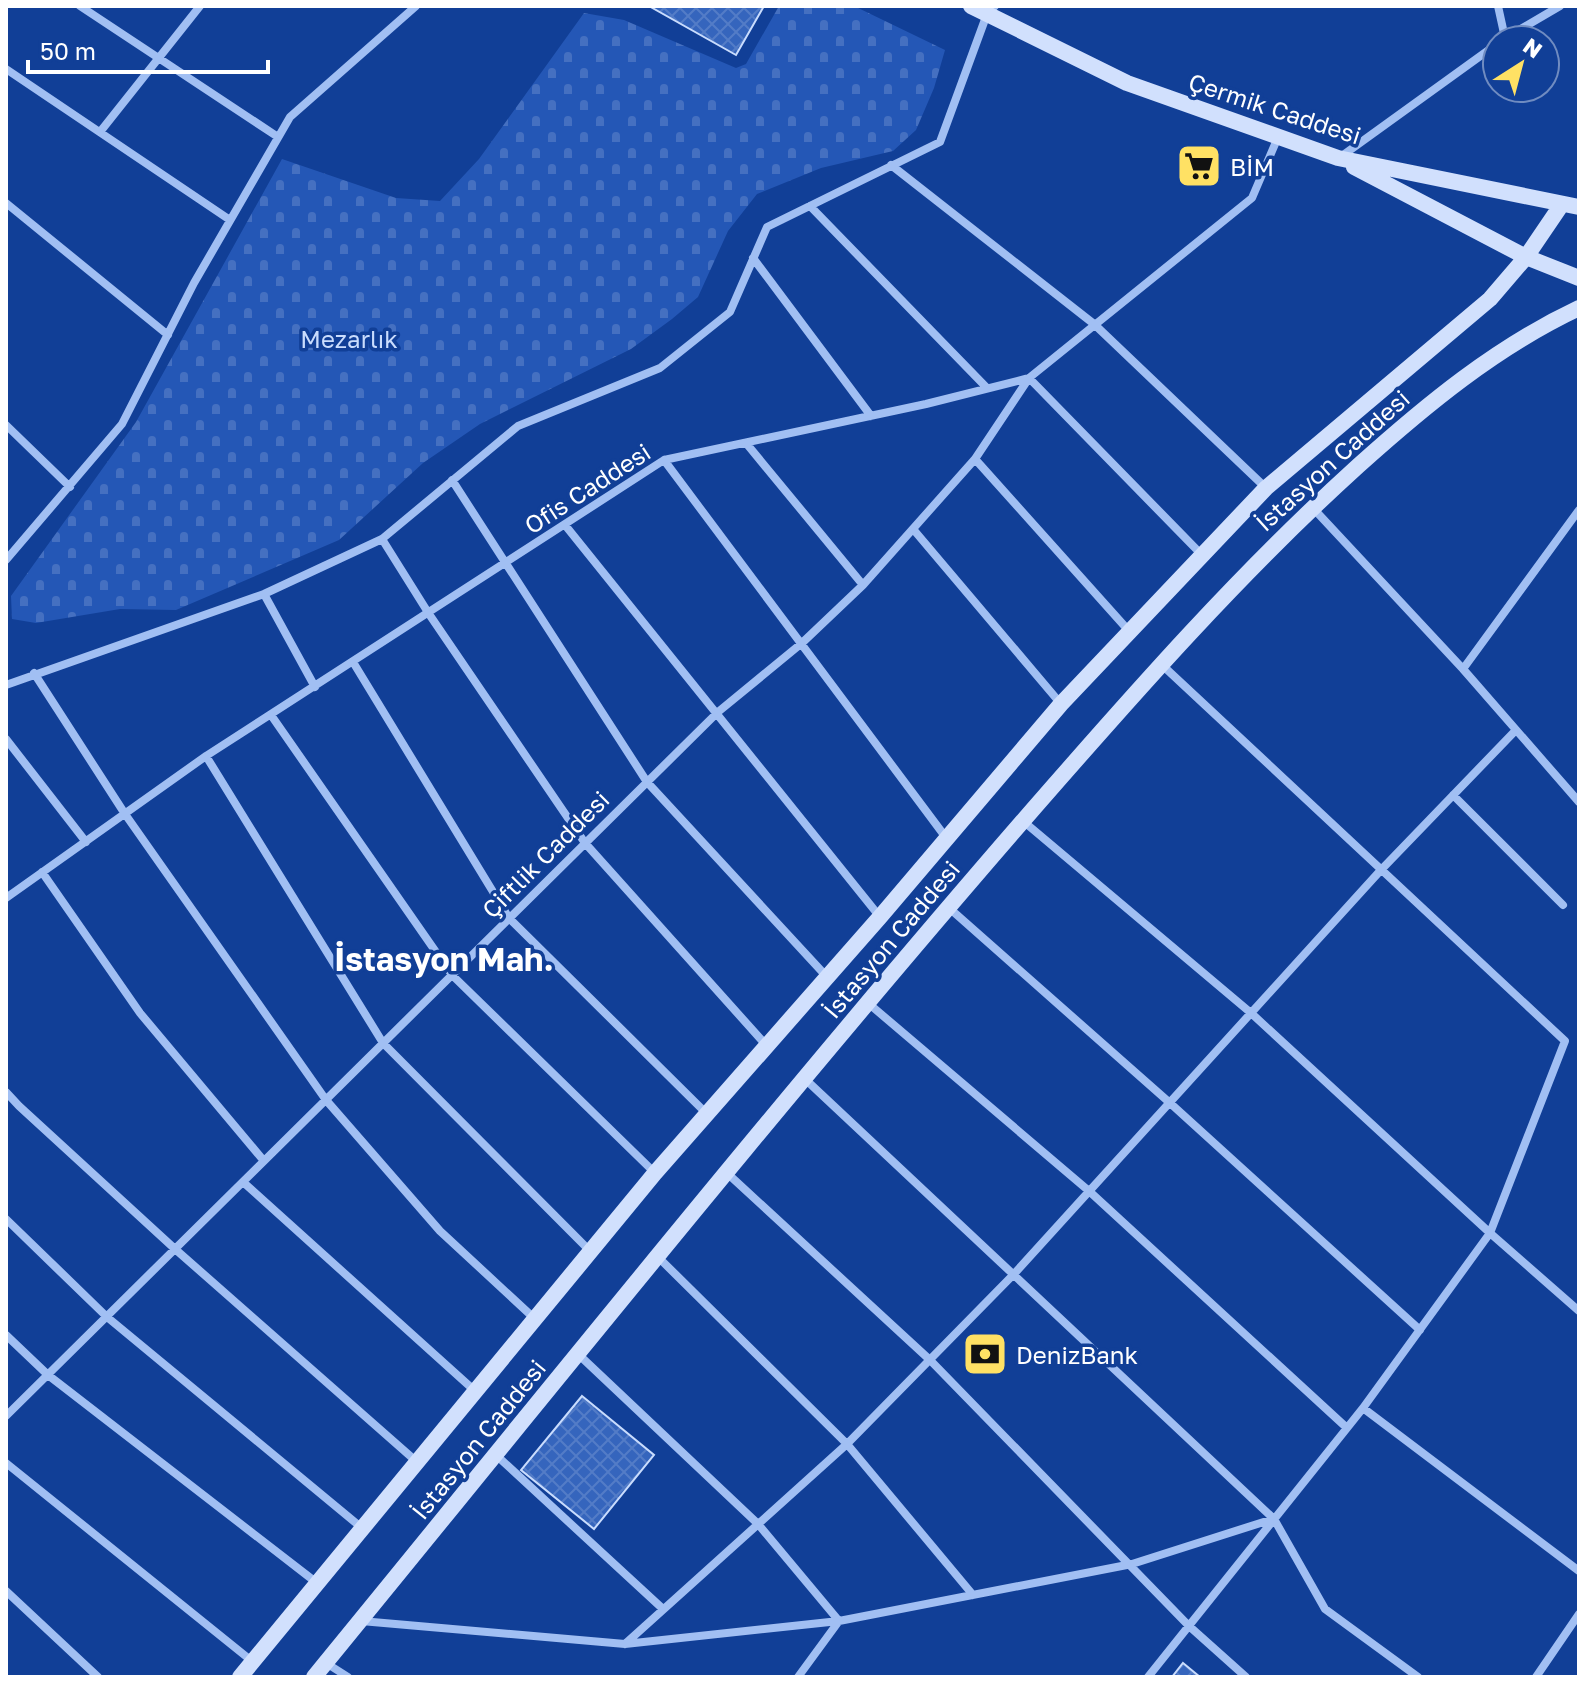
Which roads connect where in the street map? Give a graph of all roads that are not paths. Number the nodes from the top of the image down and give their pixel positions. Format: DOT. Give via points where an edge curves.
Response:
graph roads {
  1 [pos="80,6"];
  2 [pos="200,6"];
  3 [pos="416,6"];
  4 [pos="971,6"];
  5 [pos="1560,6"];
  6 [pos="991,10"];
  7 [pos="1530,24"];
  8 [pos="1481,55"];
  9 [pos="159,58"];
  10 [pos="6,70"];
  11 [pos="100,132"];
  12 [pos="278,137"];
  13 [pos="1278,137"];
  14 [pos="1338,158"];
  15 [pos="891,165"];
  16 [pos="6,203"];
  17 [pos="1570,205"];
  18 [pos="810,206"];
  19 [pos="230,220"];
  20 [pos="1526,257"];
  21 [pos="753,258"];
  22 [pos="1579,278"];
  23 [pos="1579,308"];
  24 [pos="1094,324"];
  25 [pos="168,335"];
  26 [pos="1029,378"];
  27 [pos="987,388"];
  28 [pos="871,416"];
  29 [pos="6,425"];
  30 [pos="746,443"];
  31 [pos="975,459"];
  32 [pos="664,460"];
  33 [pos="452,480"];
  34 [pos="70,487"];
  35 [pos="1266,488"];
  36 [pos="1312,507"];
  37 [pos="1579,510"];
  38 [pos="565,525"];
  39 [pos="913,529"];
  40 [pos="382,539"];
  41 [pos="1201,554"];
  42 [pos="6,560"];
  43 [pos="506,565"];
  44 [pos="863,585"];
  45 [pos="264,594"];
  46 [pos="429,614"];
  47 [pos="1129,631"];
  48 [pos="802,643"];
  49 [pos="353,662"];
  50 [pos="1161,663"];
  51 [pos="1463,669"];
  52 [pos="34,673"];
  53 [pos="6,685"];
  54 [pos="315,687"];
  55 [pos="1061,704"];
  56 [pos="718,712"];
  57 [pos="271,715"];
  58 [pos="1516,730"];
  59 [pos="6,739"];
  60 [pos="206,756"];
  61 [pos="647,782"];
  62 [pos="1453,795"];
  63 [pos="1579,802"];
  64 [pos="125,814"];
  65 [pos="1023,821"];
  66 [pos="947,839"];
  67 [pos="86,842"];
  68 [pos="585,843"];
  69 [pos="1380,871"];
  70 [pos="42,872"];
  71 [pos="6,898"];
  72 [pos="1563,905"];
  73 [pos="948,907"];
  74 [pos="880,917"];
  75 [pos="509,918"];
  76 [pos="452,975"];
  77 [pos="827,977"];
  78 [pos="868,1003"];
  79 [pos="1251,1013"];
  80 [pos="383,1043"];
  81 [pos="766,1045"];
  82 [pos="805,1079"];
  83 [pos="6,1092"];
  84 [pos="326,1100"];
  85 [pos="1170,1103"];
  86 [pos="707,1114"];
  87 [pos="264,1161"];
  88 [pos="655,1173"];
  89 [pos="727,1173"];
  90 [pos="243,1182"];
  91 [pos="1089,1191"];
  92 [pos="6,1219"];
  93 [pos="1490,1233"];
  94 [pos="175,1249"];
  95 [pos="591,1251"];
  96 [pos="658,1257"];
  97 [pos="1014,1274"];
  98 [pos="1579,1311"];
  99 [pos="107,1317"];
  100 [pos="535,1319"];
  101 [pos="1420,1330"];
  102 [pos="6,1335"];
  103 [pos="578,1354"];
  104 [pos="930,1360"];
  105 [pos="48,1375"];
  106 [pos="475,1391"];
  107 [pos="1363,1408"];
  108 [pos="6,1416"];
  109 [pos="1347,1428"];
  110 [pos="847,1444"];
  111 [pos="496,1455"];
  112 [pos="417,1462"];
  113 [pos="6,1463"];
  114 [pos="1274,1519"];
  115 [pos="758,1524"];
  116 [pos="362,1529"];
  117 [pos="1132,1564"];
  118 [pos="1579,1571"];
  119 [pos="317,1583"];
  120 [pos="6,1591"];
  121 [pos="973,1595"];
  122 [pos="663,1609"];
  123 [pos="1579,1614"];
  124 [pos="360,1621"];
  125 [pos="839,1621"];
  126 [pos="1189,1626"];
  127 [pos="625,1644"];
  128 [pos="253,1662"];
  129 [pos="326,1663"];
  130 [pos="98,1677"];
  131 [pos="240,1677"];
  132 [pos="314,1677"];
  133 [pos="348,1677"];
  134 [pos="798,1677"];
  135 [pos="1148,1677"];
  136 [pos="1246,1677"];
  137 [pos="1418,1677"];
  138 [pos="1536,1677"];
  1 -- 9 [label="street"];
  2 -- 9 [label="street"];
  3 -- 12 [label="street" via="290,117"];
  4 -- 6 [label="main road, Çermik Caddesi"];
  5 -- 7 [label="street"];
  6 -- 13 [label="main road, Çermik Caddesi" via="1127,83"];
  6 -- 15 [label="street" via="940,142"];
  8 -- 14 [label="street"];
  9 -- 11 [label="street"];
  9 -- 12 [label="street"];
  10 -- 11 [label="street"];
  11 -- 19 [label="street"];
  12 -- 19 [label="street"];
  13 -- 14 [label="main road, Çermik Caddesi"];
  13 -- 24 [label="street, Ofis Caddesi" via="1252,198"];
  14 -- 17 [label="main road, Çermik Caddesi"];
  14 -- 20 [label="main road"];
  15 -- 18 [label="street"];
  15 -- 24 [label="street"];
  16 -- 25 [label="street"];
  17 -- 20 [label="main road"];
  18 -- 21 [label="street" via="767,227"];
  18 -- 27 [label="street"];
  19 -- 25 [label="street"];
  20 -- 22 [label="main road"];
  20 -- 35 [label="main road" via="1460,326"];
  21 -- 28 [label="street"];
  21 -- 33 [label="street" via="730,312 660,368 518,426"];
  23 -- 36 [label="main road, İstasyon Caddesi" via="1470,372"];
  24 -- 26 [label="street, Ofis Caddesi"];
  24 -- 35 [label="street"];
  25 -- 34 [label="street" via="122,424"];
  26 -- 27 [label="street, Ofis Caddesi"];
  26 -- 31 [label="street, Çiftlik Caddesi"];
  26 -- 41 [label="street"];
  27 -- 28 [label="street, Ofis Caddesi"];
  28 -- 30 [label="street, Ofis Caddesi"];
  29 -- 34 [label="street"];
  30 -- 32 [label="street, Ofis Caddesi"];
  30 -- 44 [label="street"];
  31 -- 39 [label="street, Çiftlik Caddesi"];
  31 -- 47 [label="street"];
  32 -- 38 [label="street, Ofis Caddesi"];
  32 -- 48 [label="street"];
  33 -- 40 [label="street"];
  33 -- 43 [label="street"];
  34 -- 42 [label="street"];
  35 -- 41 [label="main road"];
  36 -- 50 [label="main road, İstasyon Caddesi"];
  36 -- 51 [label="street"];
  37 -- 51 [label="street"];
  38 -- 43 [label="street, Ofis Caddesi"];
  38 -- 56 [label="street"];
  39 -- 44 [label="street, Çiftlik Caddesi"];
  39 -- 55 [label="street"];
  40 -- 45 [label="street"];
  40 -- 46 [label="street"];
  41 -- 47 [label="main road"];
  43 -- 46 [label="street, Ofis Caddesi"];
  43 -- 61 [label="street"];
  44 -- 48 [label="street, Çiftlik Caddesi"];
  45 -- 52 [label="street"];
  45 -- 54 [label="street"];
  46 -- 49 [label="street, Ofis Caddesi"];
  46 -- 68 [label="street"];
  47 -- 55 [label="main road"];
  48 -- 56 [label="street, Çiftlik Caddesi"];
  48 -- 66 [label="street"];
  49 -- 54 [label="street, Ofis Caddesi"];
  49 -- 75 [label="street"];
  50 -- 65 [label="main road, İstasyon Caddesi"];
  50 -- 69 [label="street"];
  51 -- 58 [label="street"];
  52 -- 53 [label="street"];
  52 -- 64 [label="street"];
  54 -- 57 [label="street, Ofis Caddesi"];
  55 -- 66 [label="main road"];
  56 -- 61 [label="street, Çiftlik Caddesi"];
  56 -- 74 [label="street"];
  57 -- 60 [label="street, Ofis Caddesi"];
  57 -- 76 [label="street"];
  58 -- 62 [label="street"];
  58 -- 63 [label="street"];
  59 -- 67 [label="street"];
  60 -- 64 [label="street, Ofis Caddesi"];
  60 -- 80 [label="street"];
  61 -- 68 [label="street, Çiftlik Caddesi"];
  61 -- 77 [label="street"];
  62 -- 69 [label="street"];
  62 -- 72 [label="street"];
  64 -- 67 [label="street, Ofis Caddesi"];
  64 -- 84 [label="street"];
  65 -- 73 [label="main road, İstasyon Caddesi"];
  65 -- 79 [label="street"];
  66 -- 74 [label="main road"];
  67 -- 70 [label="street, Ofis Caddesi"];
  68 -- 75 [label="street, Çiftlik Caddesi"];
  68 -- 81 [label="street"];
  69 -- 79 [label="street"];
  69 -- 93 [label="street" via="1565,1041"];
  70 -- 71 [label="street, Ofis Caddesi"];
  70 -- 87 [label="street" via="140,1013"];
  73 -- 78 [label="main road, İstasyon Caddesi"];
  73 -- 85 [label="street"];
  74 -- 77 [label="main road"];
  75 -- 76 [label="street, Çiftlik Caddesi"];
  75 -- 86 [label="street"];
  76 -- 80 [label="street, Çiftlik Caddesi"];
  76 -- 88 [label="street"];
  77 -- 81 [label="main road"];
  78 -- 82 [label="main road, İstasyon Caddesi"];
  78 -- 91 [label="street"];
  79 -- 85 [label="street"];
  79 -- 93 [label="street"];
  80 -- 84 [label="street, Çiftlik Caddesi"];
  80 -- 95 [label="street"];
  81 -- 86 [label="main road"];
  82 -- 89 [label="main road, İstasyon Caddesi"];
  82 -- 97 [label="street"];
  83 -- 94 [label="street"];
  84 -- 87 [label="street, Çiftlik Caddesi"];
  84 -- 100 [label="street" via="440,1231"];
  85 -- 91 [label="street"];
  85 -- 101 [label="street"];
  86 -- 88 [label="main road"];
  87 -- 90 [label="street, Çiftlik Caddesi"];
  88 -- 95 [label="main road"];
  89 -- 96 [label="main road, İstasyon Caddesi"];
  89 -- 104 [label="street"];
  90 -- 94 [label="street, Çiftlik Caddesi"];
  90 -- 106 [label="street"];
  91 -- 97 [label="street"];
  91 -- 109 [label="street"];
  92 -- 99 [label="street"];
  93 -- 98 [label="street"];
  93 -- 101 [label="street"];
  94 -- 99 [label="street, Çiftlik Caddesi"];
  94 -- 112 [label="street"];
  95 -- 100 [label="main road"];
  96 -- 103 [label="main road, İstasyon Caddesi"];
  96 -- 110 [label="street"];
  97 -- 104 [label="street"];
  97 -- 114 [label="street"];
  99 -- 105 [label="street, Çiftlik Caddesi"];
  99 -- 116 [label="street"];
  100 -- 106 [label="main road"];
  101 -- 107 [label="street"];
  102 -- 105 [label="street"];
  103 -- 111 [label="main road, İstasyon Caddesi"];
  103 -- 115 [label="street"];
  104 -- 110 [label="street"];
  104 -- 117 [label="street"];
  105 -- 108 [label="street, Çiftlik Caddesi"];
  105 -- 119 [label="street"];
  106 -- 112 [label="main road"];
  107 -- 109 [label="street"];
  107 -- 118 [label="street"];
  109 -- 114 [label="street"];
  110 -- 115 [label="street"];
  110 -- 121 [label="street"];
  111 -- 122 [label="street"];
  111 -- 124 [label="main road, İstasyon Caddesi"];
  112 -- 116 [label="main road"];
  113 -- 128 [label="street"];
  114 -- 117 [label="street"];
  114 -- 126 [label="street"];
  114 -- 137 [label="street" via="1325,1609"];
  115 -- 122 [label="street"];
  115 -- 125 [label="street"];
  116 -- 119 [label="main road"];
  117 -- 121 [label="street"];
  117 -- 126 [label="street"];
  119 -- 128 [label="main road"];
  120 -- 130 [label="street"];
  121 -- 125 [label="street"];
  122 -- 127 [label="street"];
  123 -- 138 [label="street"];
  124 -- 127 [label="street"];
  124 -- 129 [label="main road, İstasyon Caddesi"];
  125 -- 127 [label="street"];
  125 -- 134 [label="street"];
  126 -- 135 [label="street"];
  126 -- 136 [label="street"];
  128 -- 131 [label="main road"];
  129 -- 132 [label="main road, İstasyon Caddesi"];
  129 -- 133 [label="street"];
}
